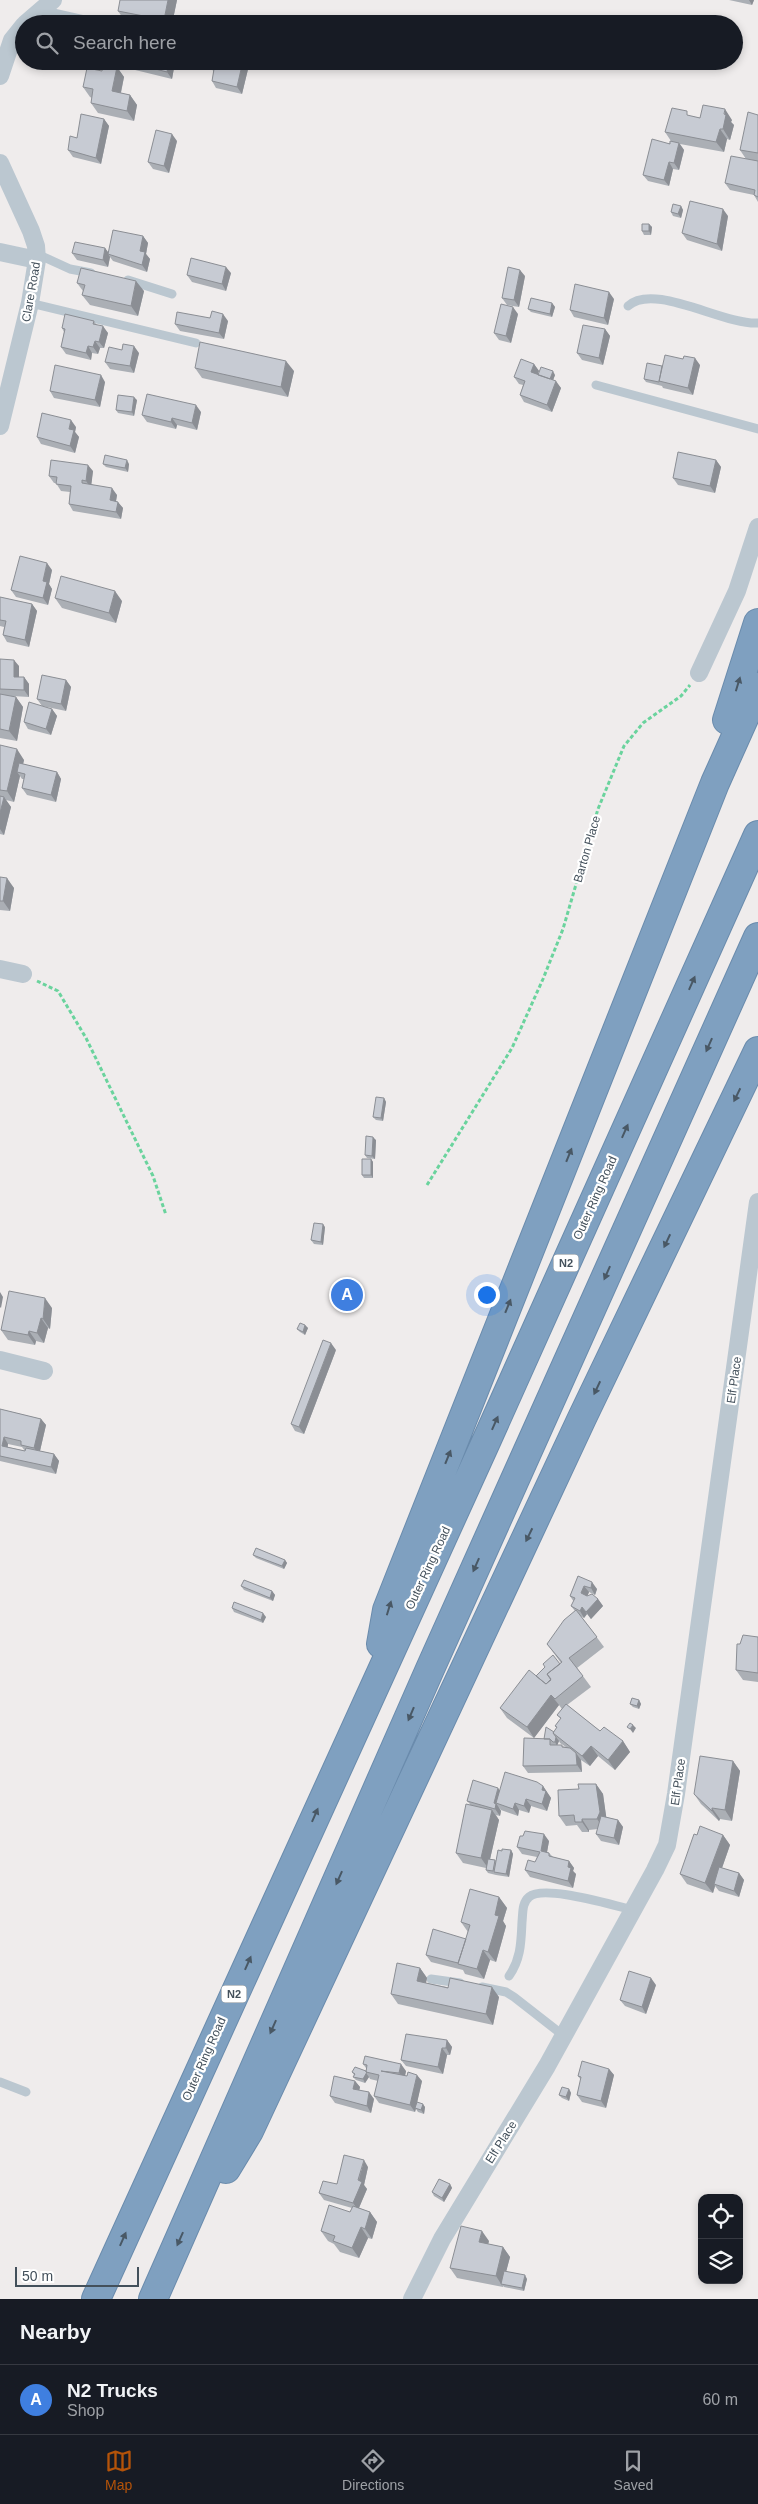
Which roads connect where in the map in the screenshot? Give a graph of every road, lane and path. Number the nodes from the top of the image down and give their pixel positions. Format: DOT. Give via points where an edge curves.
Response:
graph roads {
  1 [pos="46,5"];
  2 [pos="34,15"];
  3 [pos="75,15"];
  4 [pos="6,38"];
  5 [pos="0,76"];
  6 [pos="0,163"];
  7 [pos="0,252"];
  8 [pos="37,257"];
  9 [pos="97,274"];
  10 [pos="115,277"];
  11 [pos="172,294"];
  12 [pos="30,303"];
  13 [pos="628,306"];
  14 [pos="758,323"];
  15 [pos="196,343"];
  16 [pos="596,385"];
  17 [pos="1,415"];
  18 [pos="758,429"];
  19 [pos="758,527"];
  20 [pos="758,623"];
  21 [pos="699,673"];
  22 [pos="758,688"];
  23 [pos="715,783"];
  24 [pos="758,835"];
  25 [pos="758,936"];
  26 [pos="0,969"];
  27 [pos="23,974"];
  28 [pos="758,1051"];
  29 [pos="427,1185"];
  30 [pos="758,1204"];
  31 [pos="166,1215"];
  32 [pos="0,1360"];
  33 [pos="44,1371"];
  34 [pos="371,1690"];
  35 [pos="634,1910"];
  36 [pos="509,1976"];
  37 [pos="431,1979"];
  38 [pos="564,2036"];
  39 [pos="0,2082"];
  40 [pos="26,2092"];
  41 [pos="196,2202"];
  42 [pos="96,2299"];
  43 [pos="153,2299"];
  44 [pos="412,2299"];
  1 -- 2 [label="street"];
  1 -- 3 [label="lane"];
  4 -- 5 [label="street"];
  6 -- 8 [label="street, Clare Road" via="31,231"];
  7 -- 8 [label="street"];
  8 -- 9 [label="lane" via="70,269"];
  8 -- 12 [label="street, Clare Road"];
  10 -- 11 [label="lane"];
  12 -- 15 [label="lane"];
  12 -- 17 [label="street, Clare Road"];
  13 -- 14 [label="lane" via="634,300 656,298 741,322"];
  16 -- 18 [label="lane"];
  19 -- 21 [label="street" via="737,591"];
  23 -- 20 [label="highway, one-way" via="721,740"];
  21 -- 29 [label="path, Barton Place" via="681,696 643,722 624,746 598,809 563,929 543,979 512,1048"];
  22 -- 23 [label="highway"];
  34 -- 23 [label="highway, one-way" via="387,1610"];
  34 -- 24 [label="highway, Outer Ring Road / N2, one-way"];
  25 -- 41 [label="highway, one-way"];
  26 -- 27 [label="street"];
  27 -- 31 [label="path" via="58,991 86,1038 153,1176"];
  28 -- 41 [label="highway, one-way" via="582,1418 249,2131 223,2173"];
  30 -- 35 [label="street, Elf Place" via="671,1826 666,1845"];
  32 -- 33 [label="street"];
  42 -- 34 [label="highway, Outer Ring Road / N2, one-way"];
  35 -- 36 [label="lane" via="537,1892 523,1905 520,1956"];
  35 -- 38 [label="street, Elf Place"];
  37 -- 38 [label="lane" via="506,1992"];
  38 -- 44 [label="street, Elf Place" via="442,2240"];
  39 -- 40 [label="lane"];
  41 -- 43 [label="highway, one-way"];
}
